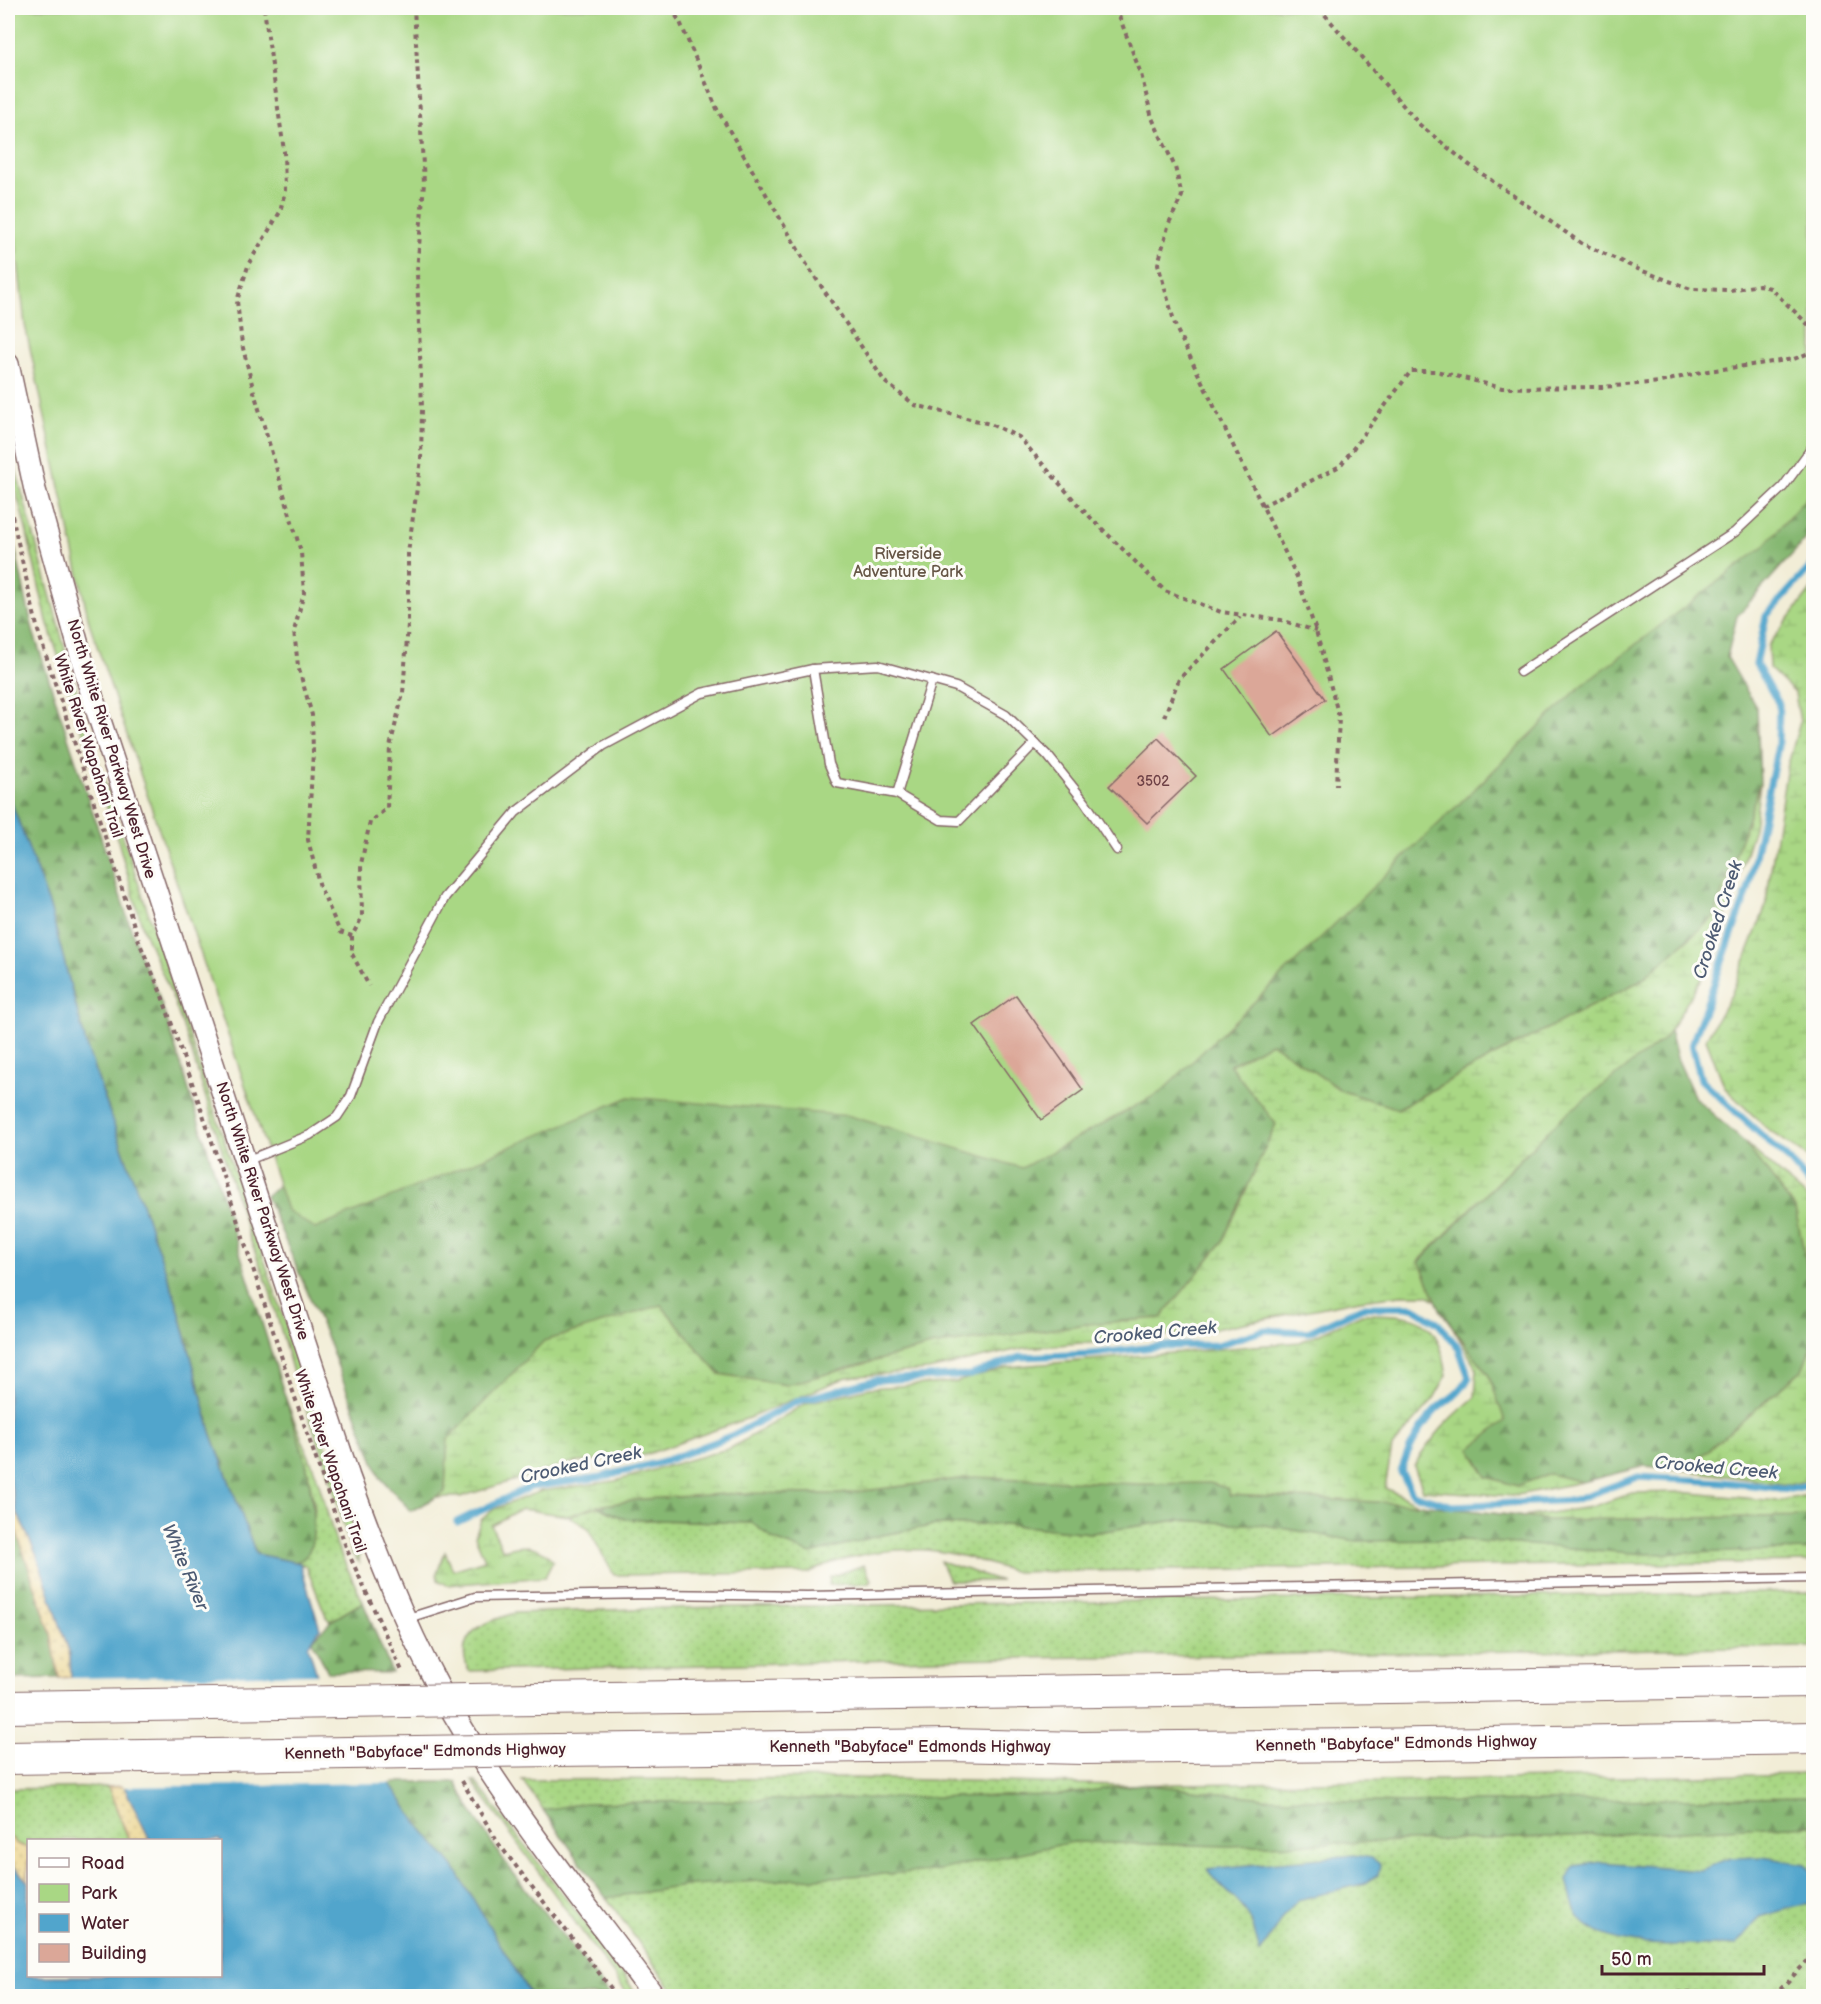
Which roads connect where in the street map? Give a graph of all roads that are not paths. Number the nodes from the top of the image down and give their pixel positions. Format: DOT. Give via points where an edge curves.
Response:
graph roads {
  1 [pos="8,363"];
  2 [pos="1814,445"];
  3 [pos="813,669"];
  4 [pos="1520,672"];
  5 [pos="932,680"];
  6 [pos="1035,743"];
  7 [pos="897,794"];
  8 [pos="1118,850"];
  9 [pos="246,1161"];
  10 [pos="1814,1578"];
  11 [pos="405,1619"];
  12 [pos="1814,1681"];
  13 [pos="8,1707"];
  14 [pos="1814,1738"];
  15 [pos="8,1758"];
  16 [pos="654,1996"];
  1 -- 9 [label="street, North White River Parkway West Drive" via="32,479 82,665"];
  2 -- 4 [label="lane" via="1783,487 1735,532"];
  3 -- 5 [label="lane" via="879,665"];
  3 -- 7 [label="lane" via="829,764 837,783"];
  3 -- 9 [label="lane" via="702,693 603,746 516,812 445,897 378,1022 351,1096 337,1117 310,1135"];
  5 -- 6 [label="lane" via="957,687 1006,715"];
  5 -- 7 [label="lane"];
  6 -- 7 [label="lane" via="959,821 940,820"];
  6 -- 8 [label="lane" via="1085,802"];
  9 -- 11 [label="street, North White River Parkway West Drive" via="349,1477"];
  10 -- 11 [label="lane" via="807,1596 475,1597"];
  11 -- 16 [label="street, North White River Parkway West Drive" via="438,1686 479,1755"];
  12 -- 13 [label="highway, bridge"];
  14 -- 15 [label="highway, Kenneth \"Babyface\" Edmonds Highway, bridge" via="1082,1748 949,1744"];
}
